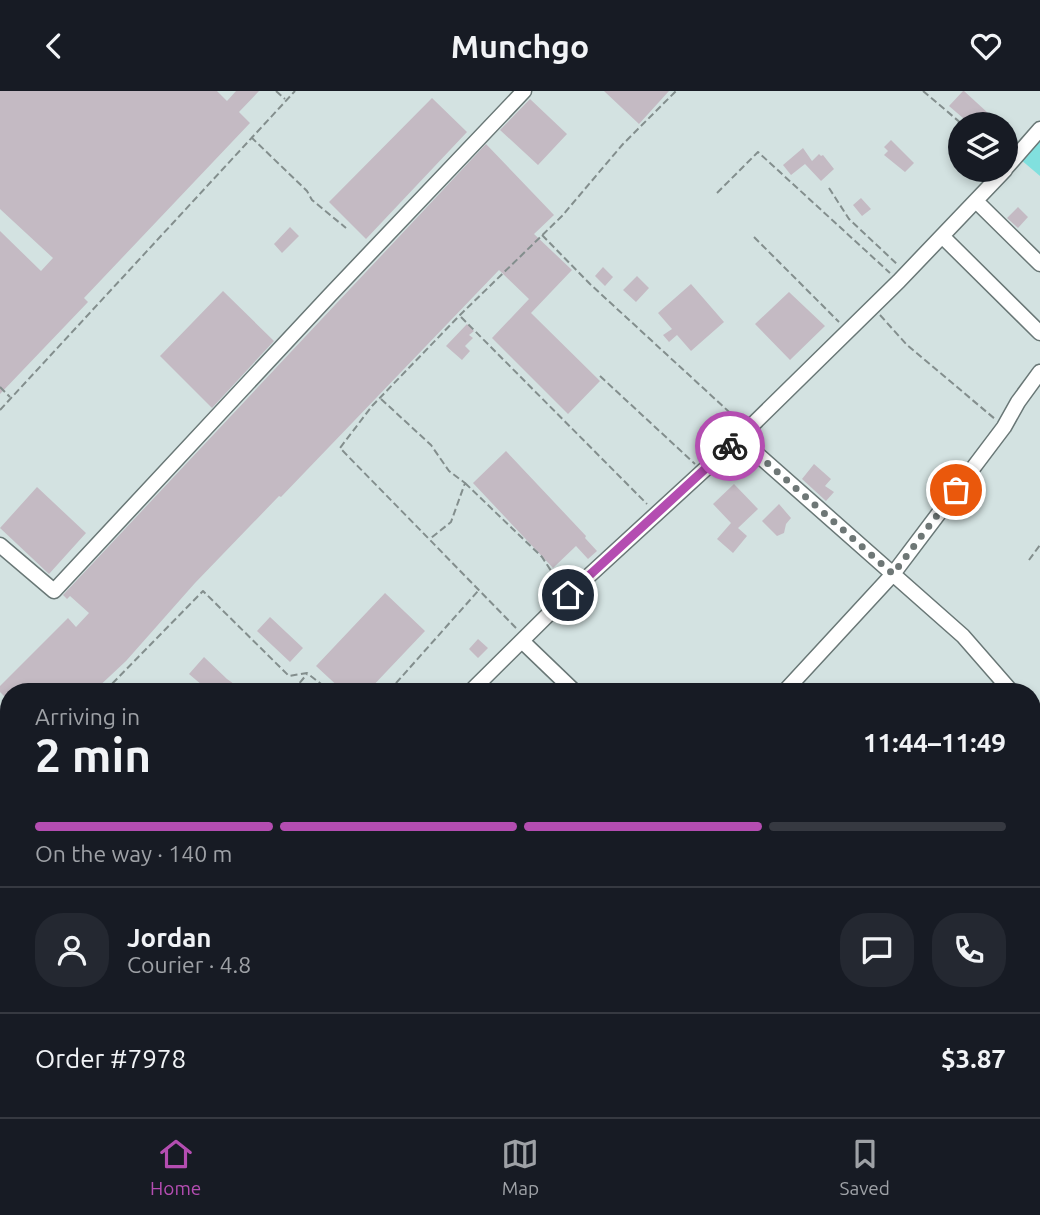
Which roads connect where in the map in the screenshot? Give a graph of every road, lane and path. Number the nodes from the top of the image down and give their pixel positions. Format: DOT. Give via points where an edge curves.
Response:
graph roads {
  1 [pos="276,91"];
  2 [pos="295,91"];
  3 [pos="524,91"];
  4 [pos="676,91"];
  5 [pos="923,91"];
  6 [pos="286,100"];
  7 [pos="948,112"];
  8 [pos="251,137"];
  9 [pos="1037,137"];
  10 [pos="1018,157"];
  11 [pos="994,182"];
  12 [pos="829,188"];
  13 [pos="717,193"];
  14 [pos="976,201"];
  15 [pos="346,228"];
  16 [pos="541,235"];
  17 [pos="942,236"];
  18 [pos="754,237"];
  19 [pos="1040,264"];
  20 [pos="902,277"];
  21 [pos="872,306"];
  22 [pos="460,315"];
  23 [pos="847,330"];
  24 [pos="1040,333"];
  25 [pos="1040,372"];
  26 [pos="600,376"];
  27 [pos="0,387"];
  28 [pos="11,398"];
  29 [pos="380,398"];
  30 [pos="0,410"];
  31 [pos="1004,427"];
  32 [pos="743,433"];
  33 [pos="702,471"];
  34 [pos="466,483"];
  35 [pos="657,515"];
  36 [pos="430,538"];
  37 [pos="0,545"];
  38 [pos="1040,545"];
  39 [pos="1029,560"];
  40 [pos="893,574"];
  41 [pos="479,591"];
  42 [pos="568,595"];
  43 [pos="525,640"];
  44 [pos="307,673"];
  45 [pos="113,683"];
  46 [pos="299,683"];
  47 [pos="320,683"];
  48 [pos="396,683"];
  49 [pos="479,683"];
  50 [pos="566,683"];
  51 [pos="792,683"];
  52 [pos="1004,683"];
  1 -- 6 [label="path"];
  2 -- 6 [label="path"];
  3 -- 37 [label="street" via="54,591"];
  4 -- 16 [label="path"];
  5 -- 7 [label="path"];
  6 -- 8 [label="path"];
  8 -- 15 [label="path"];
  8 -- 28 [label="path"];
  9 -- 10 [label="street"];
  11 -- 14 [label="street"];
  12 -- 20 [label="path" via="849,219"];
  13 -- 20 [label="path" via="758,152"];
  14 -- 17 [label="street"];
  14 -- 19 [label="street"];
  16 -- 22 [label="path"];
  16 -- 32 [label="path" via="719,401"];
  17 -- 20 [label="street"];
  17 -- 24 [label="street"];
  18 -- 23 [label="path"];
  20 -- 21 [label="street"];
  21 -- 23 [label="street"];
  21 -- 31 [label="path" via="907,345"];
  22 -- 29 [label="path"];
  22 -- 35 [label="path"];
  23 -- 32 [label="street"];
  25 -- 31 [label="street"];
  26 -- 33 [label="path"];
  27 -- 28 [label="path"];
  28 -- 30 [label="path"];
  29 -- 34 [label="path"];
  29 -- 36 [label="path" via="340,448"];
  31 -- 40 [label="street"];
  32 -- 33 [label="street"];
  32 -- 40 [label="street"];
  33 -- 35 [label="street"];
  34 -- 36 [label="path" via="451,522"];
  34 -- 42 [label="path" via="541,557"];
  35 -- 42 [label="street"];
  36 -- 41 [label="path"];
  38 -- 39 [label="path"];
  40 -- 51 [label="street"];
  40 -- 52 [label="street" via="963,636"];
  41 -- 43 [label="path"];
  41 -- 48 [label="path"];
  42 -- 43 [label="street"];
  43 -- 49 [label="street"];
  43 -- 50 [label="street"];
  44 -- 45 [label="path" via="289,675 203,591"];
  44 -- 46 [label="path"];
  44 -- 47 [label="path"];
}
